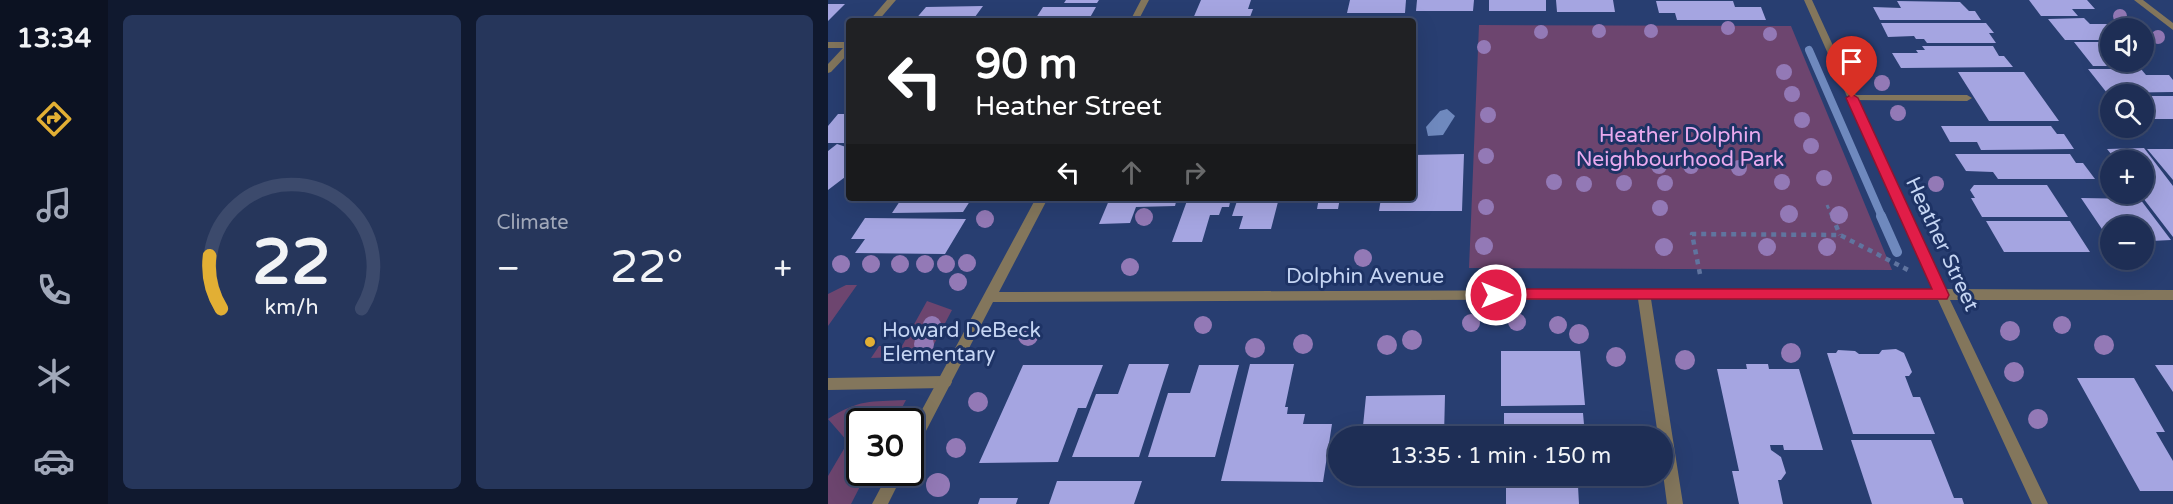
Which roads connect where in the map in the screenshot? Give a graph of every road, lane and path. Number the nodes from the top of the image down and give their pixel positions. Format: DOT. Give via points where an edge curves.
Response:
graph roads {
  1 [pos="892,0"];
  2 [pos="1145,0"];
  3 [pos="1808,0"];
  4 [pos="2138,0"];
  5 [pos="876,18"];
  6 [pos="1136,18"];
  7 [pos="2173,27"];
  8 [pos="828,45"];
  9 [pos="846,46"];
  10 [pos="846,49"];
  11 [pos="828,70"];
  12 [pos="1852,98"];
  13 [pos="1967,98"];
  14 [pos="1040,201"];
  15 [pos="1827,205"];
  16 [pos="1840,235"];
  17 [pos="1914,273"];
  18 [pos="1644,294"];
  19 [pos="1942,295"];
  20 [pos="2173,295"];
  21 [pos="1704,296"];
  22 [pos="990,297"];
  23 [pos="945,382"];
  24 [pos="828,384"];
  25 [pos="924,421"];
  26 [pos="890,486"];
  27 [pos="880,504"];
  28 [pos="1675,504"];
  29 [pos="2040,504"];
  1 -- 5 [label="street"];
  2 -- 6 [label="street"];
  3 -- 12 [label="street, Heather Street"];
  4 -- 7 [label="street"];
  8 -- 9 [label="street"];
  10 -- 11 [label="street"];
  12 -- 13 [label="street"];
  12 -- 19 [label="street, Heather Street"];
  14 -- 22 [label="street"];
  15 -- 16 [label="path"];
  16 -- 17 [label="path"];
  16 -- 21 [label="path" via="1692,234"];
  18 -- 21 [label="street, Dolphin Avenue"];
  18 -- 22 [label="street, Dolphin Avenue"];
  18 -- 28 [label="street"];
  19 -- 20 [label="street, Dolphin Avenue"];
  19 -- 21 [label="street, Dolphin Avenue"];
  19 -- 29 [label="street, Heather Street"];
  22 -- 23 [label="street"];
  23 -- 24 [label="street"];
  23 -- 25 [label="street"];
  26 -- 27 [label="street"];
}
